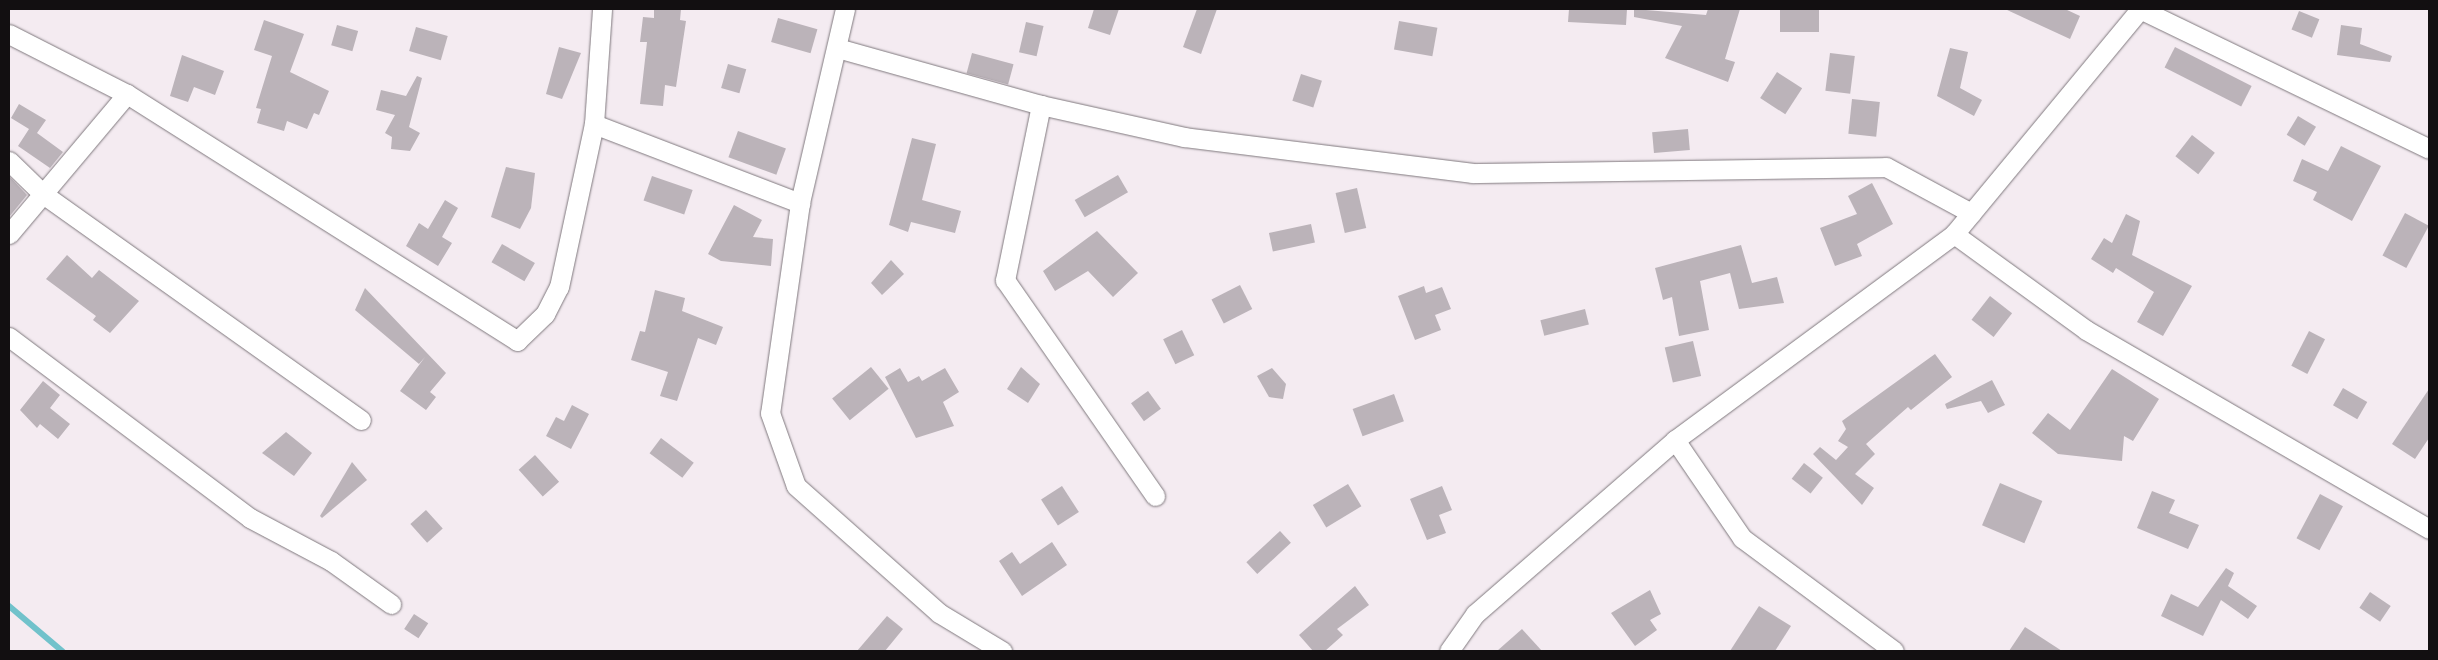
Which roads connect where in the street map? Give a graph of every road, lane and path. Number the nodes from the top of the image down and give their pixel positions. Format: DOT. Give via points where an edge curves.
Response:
graph roads {
  1 [pos="602,9"];
  2 [pos="845,9"];
  3 [pos="2140,9"];
  4 [pos="9,34"];
  5 [pos="837,48"];
  6 [pos="127,94"];
  7 [pos="1041,104"];
  8 [pos="594,124"];
  9 [pos="2429,149"];
  10 [pos="9,161"];
  11 [pos="43,194"];
  12 [pos="800,203"];
  13 [pos="1971,213"];
  14 [pos="9,234"];
  15 [pos="1954,234"];
  16 [pos="9,337"];
  17 [pos="361,420"];
  18 [pos="1675,440"];
  19 [pos="1156,496"];
  20 [pos="2429,529"];
  21 [pos="391,604"];
  22 [pos="1002,651"];
  23 [pos="1448,651"];
  24 [pos="1894,651"];
  1 -- 8 [label="street"];
  2 -- 5 [label="street"];
  3 -- 9 [label="street"];
  3 -- 13 [label="street"];
  4 -- 6 [label="street"];
  5 -- 7 [label="street"];
  5 -- 12 [label="street"];
  6 -- 8 [label="street" via="517,341 545,314 558,287"];
  6 -- 11 [label="street"];
  7 -- 13 [label="street" via="1184,137 1472,173 1886,167"];
  7 -- 19 [label="street" via="1005,280"];
  8 -- 12 [label="street"];
  10 -- 11 [label="street"];
  11 -- 14 [label="street"];
  11 -- 17 [label="street"];
  12 -- 22 [label="street" via="770,412 796,486 939,613"];
  13 -- 15 [label="street"];
  15 -- 18 [label="street"];
  15 -- 20 [label="street" via="2086,330"];
  16 -- 21 [label="street" via="250,518 331,561"];
  18 -- 23 [label="street" via="1475,614"];
  18 -- 24 [label="street" via="1742,538"];
}
